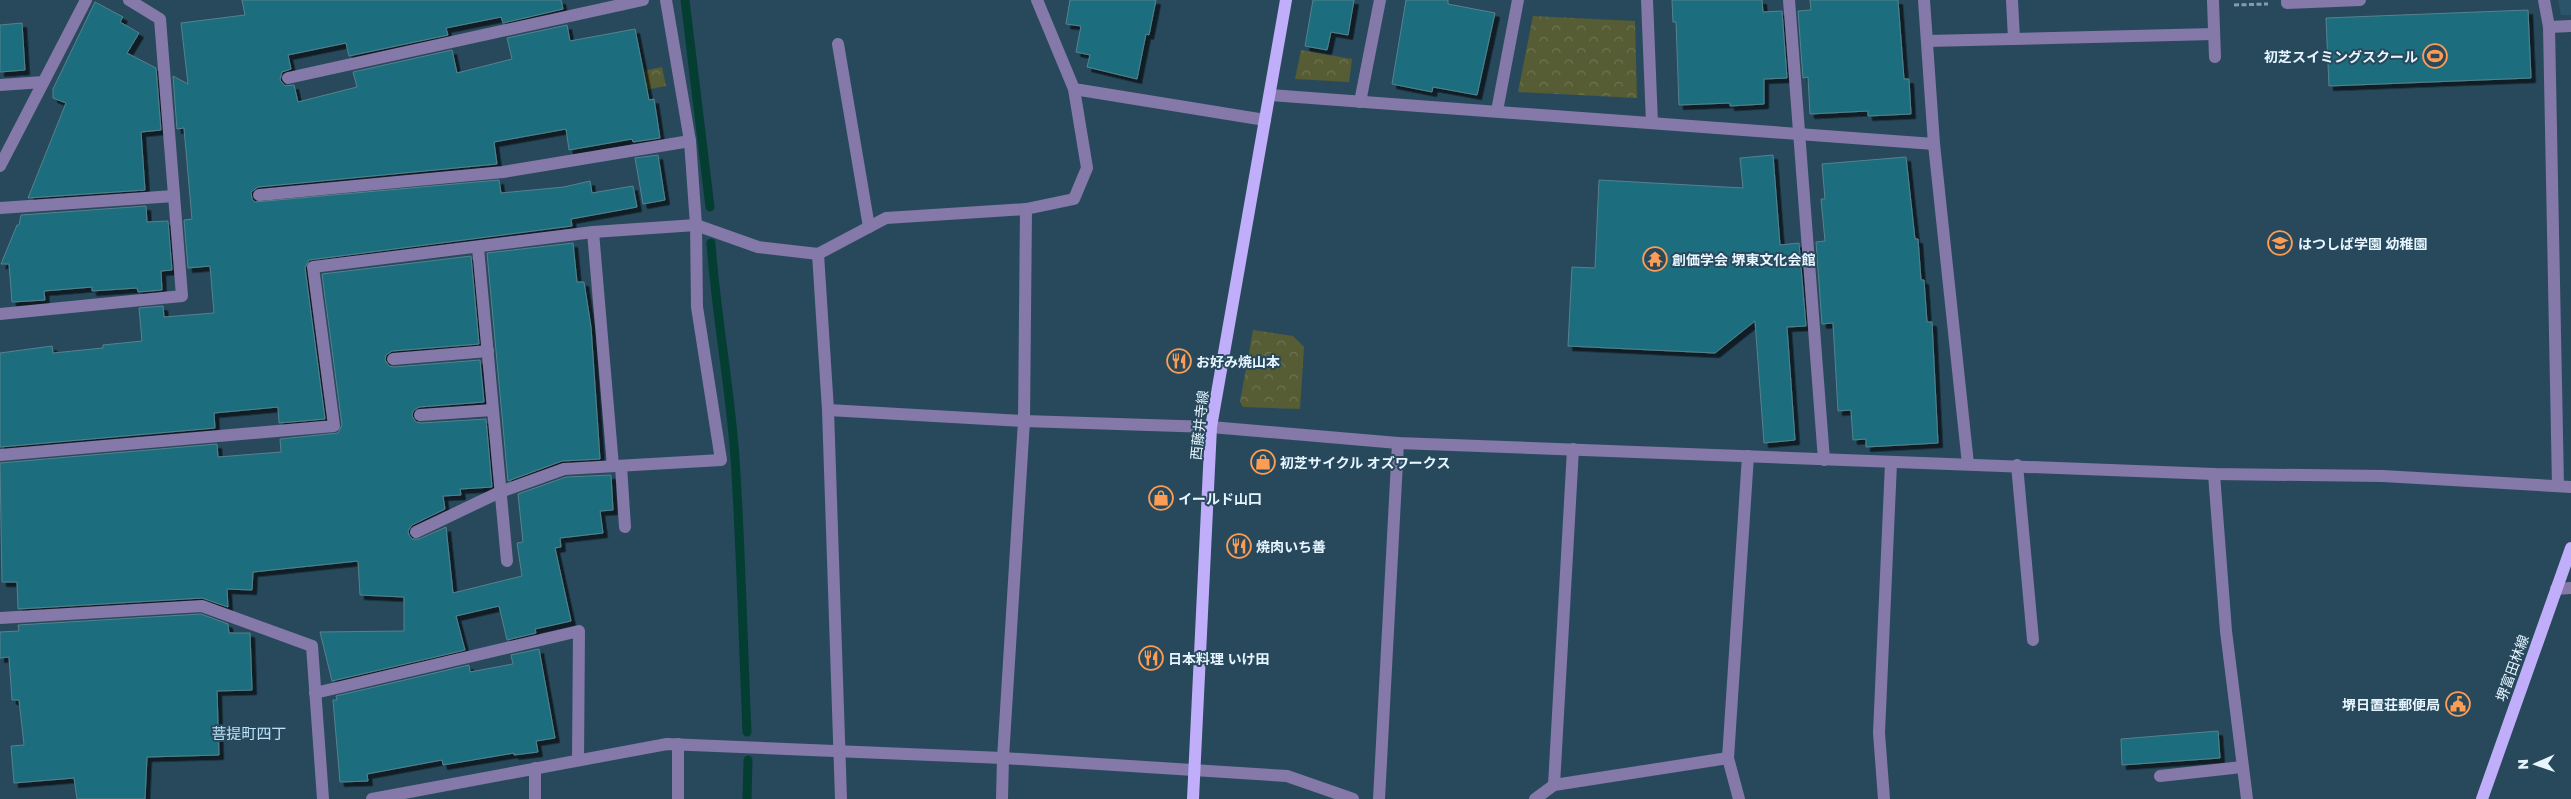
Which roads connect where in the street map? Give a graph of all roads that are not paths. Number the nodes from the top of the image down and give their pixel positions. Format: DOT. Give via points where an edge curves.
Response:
graph roads {
  1 [pos="86,0"];
  2 [pos="129,0"];
  3 [pos="643,0"];
  4 [pos="666,0"];
  5 [pos="1037,0"];
  6 [pos="1286,0"];
  7 [pos="1380,0"];
  8 [pos="1518,0"];
  9 [pos="1647,0"];
  10 [pos="1789,0"];
  11 [pos="1924,0"];
  12 [pos="2012,0"];
  13 [pos="2360,0"];
  14 [pos="2544,0"];
  15 [pos="2287,1"];
  16 [pos="2213,4"];
  17 [pos="2571,26"];
  18 [pos="2549,27"];
  19 [pos="2214,34"];
  20 [pos="2014,39"];
  21 [pos="1927,41"];
  22 [pos="838,44"];
  23 [pos="2215,57"];
  24 [pos="288,78"];
  25 [pos="43,82"];
  26 [pos="0,84"];
  27 [pos="1074,89"];
  28 [pos="1270,95"];
  29 [pos="1360,102"];
  30 [pos="1496,112"];
  31 [pos="1265,120"];
  32 [pos="1652,123"];
  33 [pos="1798,134"];
  34 [pos="690,141"];
  35 [pos="1934,144"];
  36 [pos="0,166"];
  37 [pos="259,195"];
  38 [pos="174,196"];
  39 [pos="0,208"];
  40 [pos="1026,209"];
  41 [pos="696,225"];
  42 [pos="869,227"];
  43 [pos="593,232"];
  44 [pos="478,248"];
  45 [pos="818,254"];
  46 [pos="0,314"];
  47 [pos="488,351"];
  48 [pos="394,359"];
  49 [pos="492,410"];
  50 [pos="828,410"];
  51 [pos="420,415"];
  52 [pos="1024,421"];
  53 [pos="1211,427"];
  54 [pos="1398,443"];
  55 [pos="1573,449"];
  56 [pos="0,455"];
  57 [pos="1748,456"];
  58 [pos="1824,460"];
  59 [pos="1891,463"];
  60 [pos="1968,464"];
  61 [pos="2017,465"];
  62 [pos="617,466"];
  63 [pos="2214,474"];
  64 [pos="2558,486"];
  65 [pos="2571,487"];
  66 [pos="500,492"];
  67 [pos="625,527"];
  68 [pos="416,532"];
  69 [pos="2571,548"];
  70 [pos="507,561"];
  71 [pos="2571,588"];
  72 [pos="2556,589"];
  73 [pos="0,618"];
  74 [pos="2033,640"];
  75 [pos="315,694"];
  76 [pos="678,744"];
  77 [pos="838,750"];
  78 [pos="1003,758"];
  79 [pos="1728,758"];
  80 [pos="578,760"];
  81 [pos="2242,767"];
  82 [pos="535,768"];
  83 [pos="1194,770"];
  84 [pos="2160,776"];
  85 [pos="1554,785"];
  86 [pos="323,799"];
  87 [pos="372,799"];
  88 [pos="536,799"];
  89 [pos="678,799"];
  90 [pos="841,799"];
  91 [pos="1002,799"];
  92 [pos="1192,799"];
  93 [pos="1353,799"];
  94 [pos="1379,799"];
  95 [pos="1535,799"];
  96 [pos="1739,799"];
  97 [pos="1884,799"];
  98 [pos="2247,799"];
  99 [pos="2482,799"];
  1 -- 25 [label="street"];
  2 -- 38 [label="street" via="160,19"];
  3 -- 24 [label="street"];
  4 -- 34 [label="street"];
  5 -- 27 [label="street"];
  6 -- 28 [label="main road, 西藤井寺線"];
  7 -- 29 [label="street"];
  8 -- 30 [label="street"];
  9 -- 32 [label="street"];
  10 -- 33 [label="street"];
  11 -- 21 [label="street"];
  12 -- 20 [label="street"];
  13 -- 15 [label="street"];
  14 -- 18 [label="street"];
  16 -- 19 [label="street"];
  17 -- 18 [label="street"];
  18 -- 64 [label="street"];
  19 -- 20 [label="street"];
  19 -- 23 [label="street"];
  20 -- 21 [label="street"];
  21 -- 35 [label="street"];
  22 -- 42 [label="street"];
  25 -- 26 [label="street"];
  25 -- 36 [label="street"];
  27 -- 31 [label="street"];
  27 -- 40 [label="street" via="1086,168 1074,199"];
  28 -- 29 [label="street"];
  28 -- 31 [label="main road, 西藤井寺線"];
  29 -- 30 [label="street"];
  30 -- 32 [label="street"];
  31 -- 53 [label="main road, 西藤井寺線"];
  32 -- 33 [label="street"];
  33 -- 35 [label="street"];
  33 -- 58 [label="street"];
  34 -- 37 [label="street" via="503,172"];
  34 -- 41 [label="street"];
  35 -- 60 [label="street"];
  38 -- 39 [label="street"];
  38 -- 46 [label="street" via="182,296"];
  40 -- 42 [label="street" via="886,218"];
  40 -- 52 [label="street"];
  41 -- 43 [label="street"];
  41 -- 45 [label="street" via="758,247"];
  41 -- 62 [label="street" via="698,307 721,460"];
  42 -- 45 [label="street"];
  43 -- 44 [label="street"];
  43 -- 62 [label="street"];
  44 -- 47 [label="street"];
  44 -- 56 [label="street" via="313,268 334,426"];
  45 -- 50 [label="street"];
  47 -- 48 [label="street"];
  47 -- 49 [label="street"];
  49 -- 51 [label="street"];
  49 -- 66 [label="street"];
  50 -- 52 [label="street"];
  50 -- 77 [label="street"];
  52 -- 53 [label="street"];
  52 -- 78 [label="street"];
  53 -- 54 [label="street"];
  53 -- 83 [label="main road, 西藤井寺線"];
  54 -- 55 [label="street"];
  54 -- 94 [label="street"];
  55 -- 57 [label="street"];
  55 -- 85 [label="street"];
  57 -- 58 [label="street"];
  57 -- 79 [label="street"];
  58 -- 59 [label="street"];
  59 -- 60 [label="street"];
  59 -- 97 [label="street" via="1879,733"];
  60 -- 61 [label="street"];
  61 -- 63 [label="street"];
  61 -- 74 [label="street"];
  62 -- 66 [label="street" via="564,469"];
  62 -- 67 [label="street"];
  63 -- 64 [label="street" via="2383,476"];
  63 -- 81 [label="street" via="2226,632"];
  64 -- 65 [label="street"];
  66 -- 68 [label="street"];
  66 -- 70 [label="street"];
  69 -- 72 [label="main road, 堺富田林線"];
  71 -- 72 [label="street"];
  72 -- 99 [label="main road, 堺富田林線"];
  73 -- 75 [label="street" via="202,606 312,646"];
  75 -- 80 [label="street" via="579,631"];
  75 -- 86 [label="street"];
  76 -- 77 [label="street"];
  76 -- 80 [label="street"];
  76 -- 89 [label="street"];
  77 -- 78 [label="street"];
  77 -- 90 [label="street"];
  78 -- 83 [label="street"];
  78 -- 91 [label="street"];
  79 -- 85 [label="street"];
  79 -- 96 [label="street"];
  80 -- 82 [label="street"];
  81 -- 84 [label="street"];
  81 -- 98 [label="street"];
  82 -- 87 [label="street"];
  82 -- 88 [label="street"];
  83 -- 92 [label="main road, 西藤井寺線"];
  83 -- 93 [label="street" via="1287,776"];
  85 -- 95 [label="street"];
}
